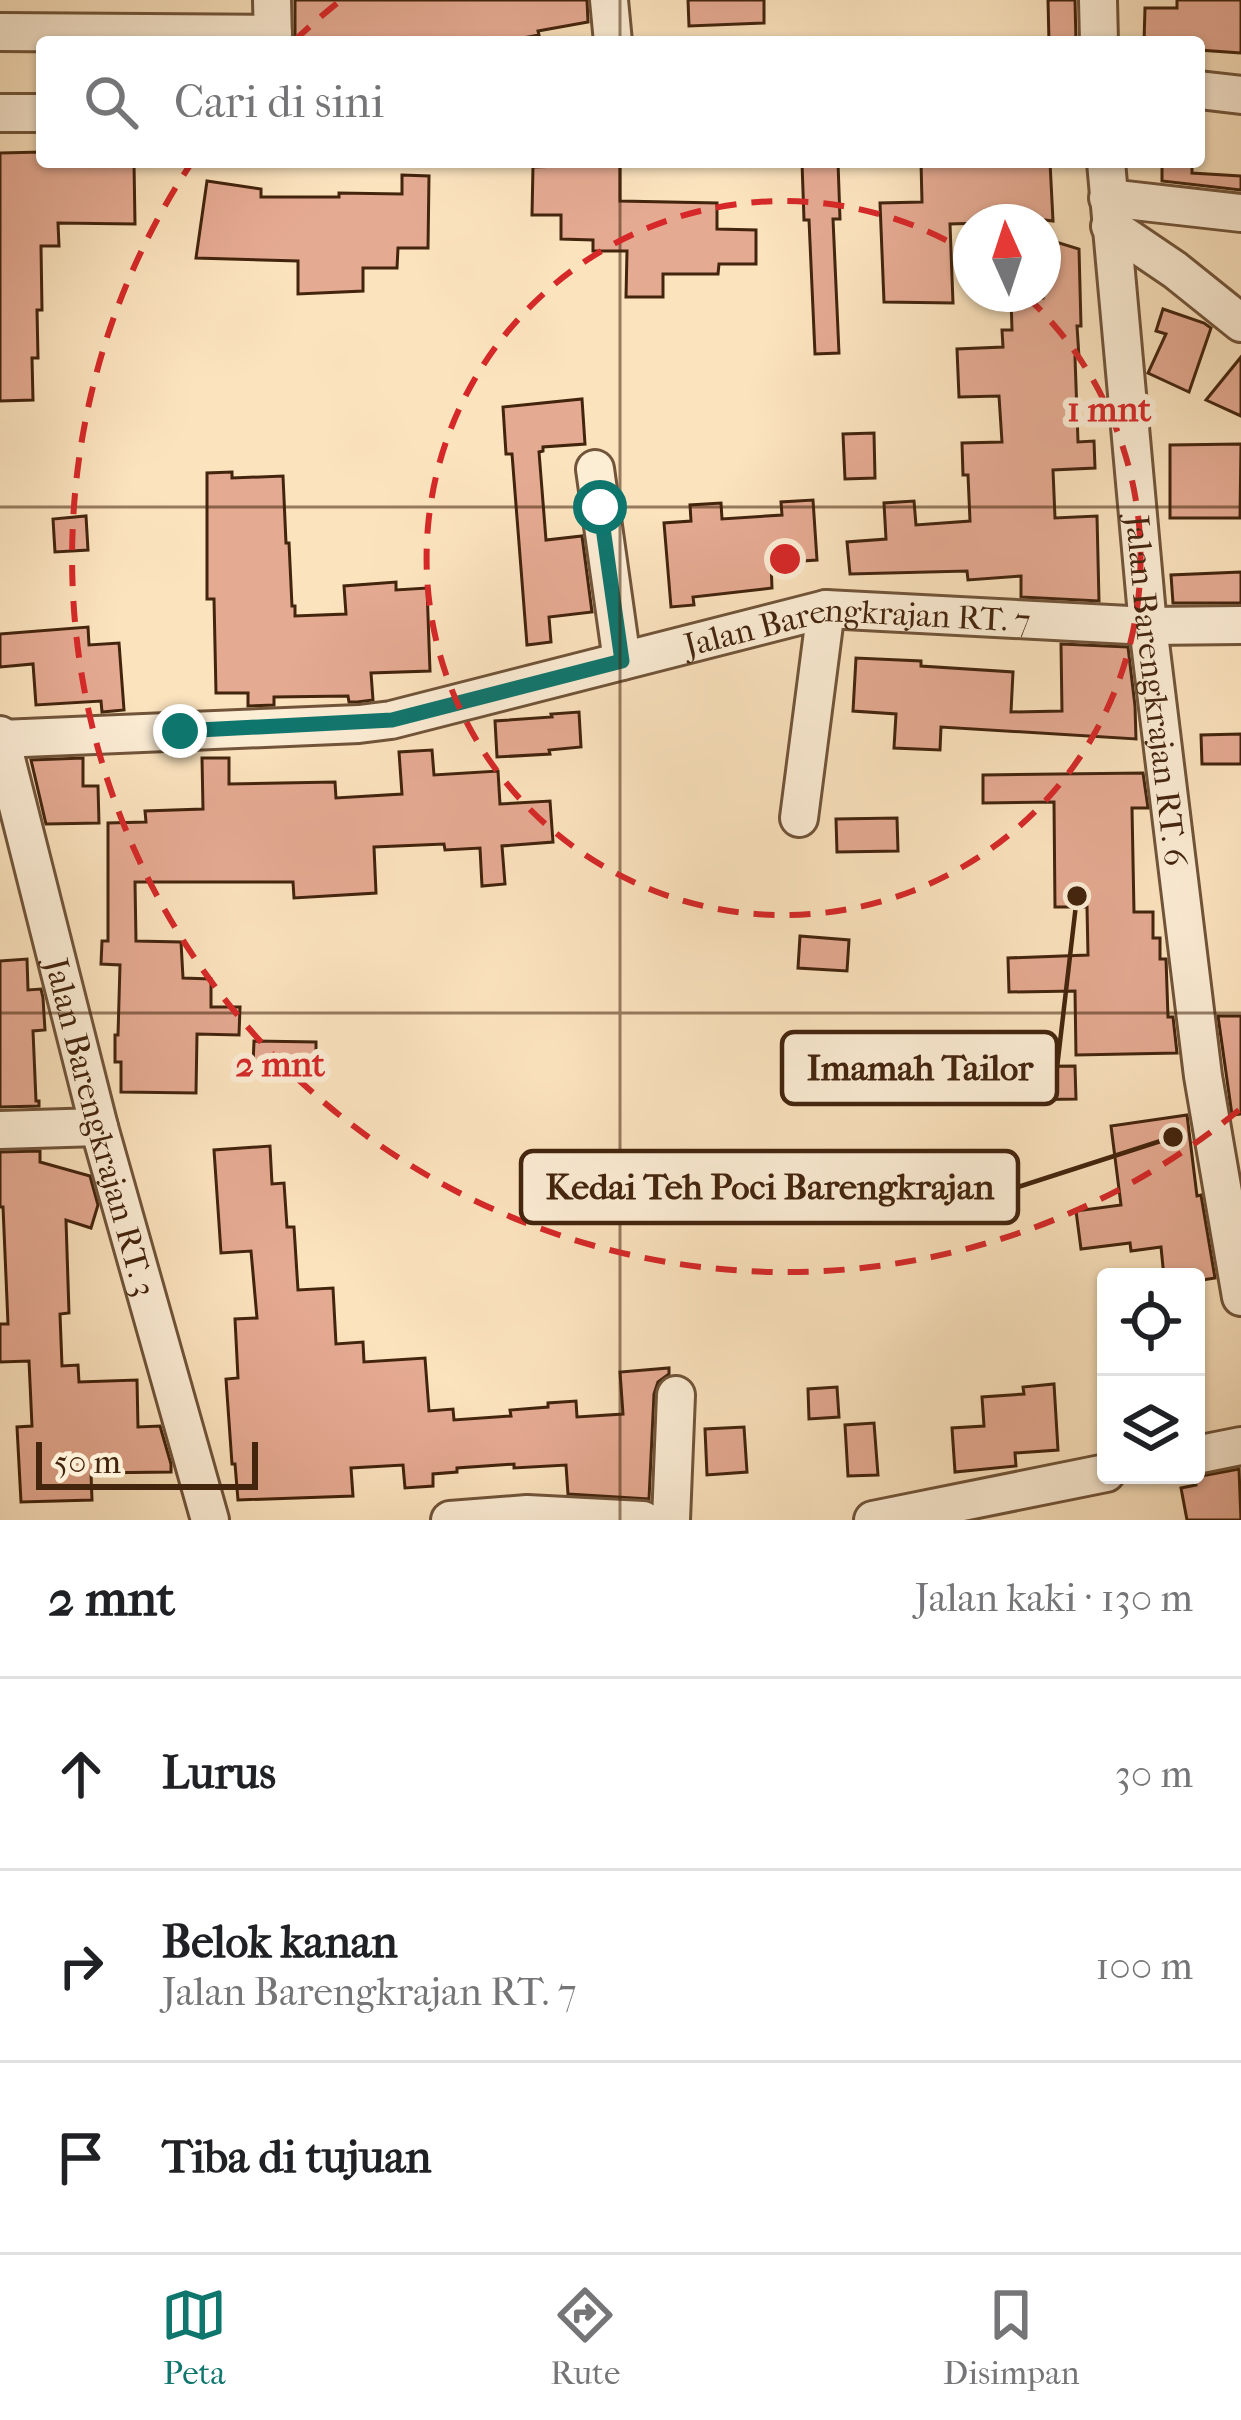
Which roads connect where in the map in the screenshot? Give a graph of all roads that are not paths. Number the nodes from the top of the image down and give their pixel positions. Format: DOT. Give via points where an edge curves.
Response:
graph roads {
  1 [pos="609,0"];
  2 [pos="1098,0"];
  3 [pos="51,16"];
  4 [pos="8,21"];
  5 [pos="273,26"];
  6 [pos="612,36"];
  7 [pos="1100,36"];
  8 [pos="1205,91"];
  9 [pos="1241,94"];
  10 [pos="0,113"];
  11 [pos="36,113"];
  12 [pos="1108,195"];
  13 [pos="1241,213"];
  14 [pos="1241,323"];
  15 [pos="595,469"];
  16 [pos="826,609"];
  17 [pos="1241,625"];
  18 [pos="1148,626"];
  19 [pos="622,661"];
  20 [pos="0,737"];
  21 [pos="799,818"];
  22 [pos="99,1127"];
  23 [pos="0,1130"];
  24 [pos="1234,1216"];
  25 [pos="1241,1297"];
  26 [pos="676,1395"];
  27 [pos="1241,1446"];
  28 [pos="1205,1453"];
  29 [pos="1097,1475"];
  30 [pos="527,1517"];
  31 [pos="209,1520"];
  32 [pos="450,1520"];
  33 [pos="643,1520"];
  34 [pos="671,1520"];
  35 [pos="873,1520"];
  1 -- 6 [label="street"];
  2 -- 7 [label="street"];
  3 -- 4 [label="street"];
  3 -- 5 [label="street"];
  8 -- 9 [label="street"];
  10 -- 11 [label="street"];
  12 -- 13 [label="street"];
  12 -- 14 [label="street" via="1175,270"];
  12 -- 18 [label="street, Jalan Barengkrajan RT. 6"];
  15 -- 19 [label="street"];
  16 -- 18 [label="street, Jalan Barengkrajan RT. 7"];
  16 -- 19 [label="street, Jalan Barengkrajan RT. 7"];
  16 -- 21 [label="street"];
  17 -- 18 [label="street, Jalan Barengkrajan RT. 7"];
  18 -- 24 [label="street, Jalan Barengkrajan RT. 6" via="1203,1076"];
  19 -- 20 [label="street, Jalan Barengkrajan RT. 7" via="392,720"];
  20 -- 22 [label="street, Jalan Barengkrajan RT. 3"];
  22 -- 23 [label="street"];
  22 -- 31 [label="street, Jalan Barengkrajan RT. 3"];
  24 -- 25 [label="street, Jalan Barengkrajan RT. 6"];
  26 -- 34 [label="street"];
  27 -- 28 [label="street"];
  29 -- 35 [label="street"];
  30 -- 32 [label="street"];
  30 -- 33 [label="street"];
}
